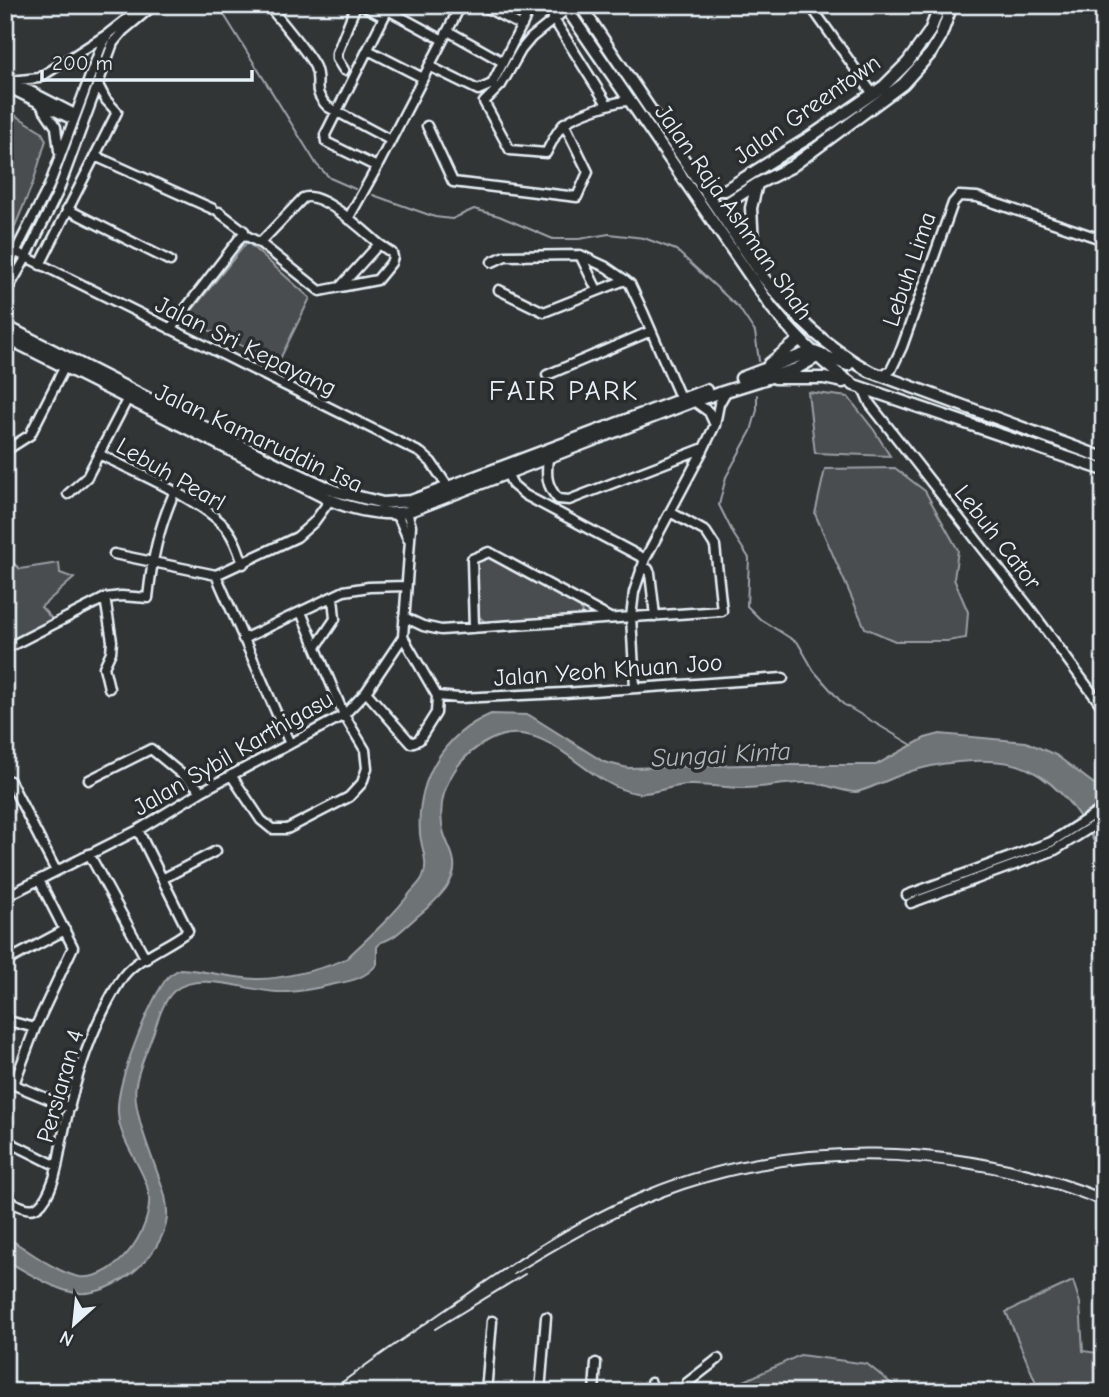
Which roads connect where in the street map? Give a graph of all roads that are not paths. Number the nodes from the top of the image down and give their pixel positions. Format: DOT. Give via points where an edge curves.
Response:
graph roads {
  1 [pos="145,5"];
  2 [pos="154,5"];
  3 [pos="356,5"];
  4 [pos="362,5"];
  5 [pos="461,5"];
  6 [pos="481,5"];
  7 [pos="535,5"];
  8 [pos="580,5"];
  9 [pos="810,5"];
  10 [pos="940,5"];
  11 [pos="952,5"];
  12 [pos="272,7"];
  13 [pos="563,7"];
  14 [pos="387,11"];
  15 [pos="587,16"];
  16 [pos="553,18"];
  17 [pos="522,26"];
  18 [pos="583,29"];
  19 [pos="448,31"];
  20 [pos="109,33"];
  21 [pos="443,40"];
  22 [pos="114,43"];
  23 [pos="368,50"];
  24 [pos="503,62"];
  25 [pos="429,66"];
  26 [pos="344,70"];
  27 [pos="423,78"];
  28 [pos="7,82"];
  29 [pos="97,83"];
  30 [pos="873,94"];
  31 [pos="887,97"];
  32 [pos="629,101"];
  33 [pos="607,104"];
  34 [pos="41,105"];
  35 [pos="873,107"];
  36 [pos="336,111"];
  37 [pos="75,117"];
  38 [pos="564,123"];
  39 [pos="427,126"];
  40 [pos="390,140"];
  41 [pos="94,156"];
  42 [pos="59,157"];
  43 [pos="70,157"];
  44 [pos="668,159"];
  45 [pos="377,167"];
  46 [pos="757,184"];
  47 [pos="706,190"];
  48 [pos="67,209"];
  49 [pos="718,209"];
  50 [pos="348,219"];
  51 [pos="243,234"];
  52 [pos="1104,240"];
  53 [pos="260,243"];
  54 [pos="379,244"];
  55 [pos="16,252"];
  56 [pos="580,255"];
  57 [pos="26,258"];
  58 [pos="170,261"];
  59 [pos="492,262"];
  60 [pos="755,264"];
  61 [pos="40,265"];
  62 [pos="5,272"];
  63 [pos="763,277"];
  64 [pos="625,280"];
  65 [pos="340,288"];
  66 [pos="499,290"];
  67 [pos="597,290"];
  68 [pos="5,294"];
  69 [pos="5,326"];
  70 [pos="170,329"];
  71 [pos="651,331"];
  72 [pos="8,340"];
  73 [pos="799,340"];
  74 [pos="816,354"];
  75 [pos="5,358"];
  76 [pos="65,366"];
  77 [pos="869,371"];
  78 [pos="547,375"];
  79 [pos="762,375"];
  80 [pos="882,375"];
  81 [pos="859,386"];
  82 [pos="728,388"];
  83 [pos="128,398"];
  84 [pos="694,401"];
  85 [pos="682,402"];
  86 [pos="715,425"];
  87 [pos="704,448"];
  88 [pos="5,451"];
  89 [pos="99,454"];
  90 [pos="548,458"];
  91 [pos="1104,458"];
  92 [pos="1104,470"];
  93 [pos="507,473"];
  94 [pos="450,491"];
  95 [pos="174,493"];
  96 [pos="68,494"];
  97 [pos="354,497"];
  98 [pos="330,500"];
  99 [pos="383,503"];
  100 [pos="407,512"];
  101 [pos="670,512"];
  102 [pos="393,514"];
  103 [pos="408,539"];
  104 [pos="114,554"];
  105 [pos="645,559"];
  106 [pos="152,562"];
  107 [pos="243,564"];
  108 [pos="642,569"];
  109 [pos="216,575"];
  110 [pos="406,586"];
  111 [pos="333,597"];
  112 [pos="105,598"];
  113 [pos="301,612"];
  114 [pos="655,616"];
  115 [pos="404,617"];
  116 [pos="631,617"];
  117 [pos="610,619"];
  118 [pos="474,628"];
  119 [pos="403,637"];
  120 [pos="243,639"];
  121 [pos="316,648"];
  122 [pos="5,649"];
  123 [pos="783,678"];
  124 [pos="635,687"];
  125 [pos="109,688"];
  126 [pos="366,692"];
  127 [pos="437,696"];
  128 [pos="1104,709"];
  129 [pos="344,715"];
  130 [pos="290,744"];
  131 [pos="232,775"];
  132 [pos="89,780"];
  133 [pos="10,781"];
  134 [pos="202,791"];
  135 [pos="1104,808"];
  136 [pos="1104,819"];
  137 [pos="138,830"];
  138 [pos="1077,831"];
  139 [pos="216,850"];
  140 [pos="89,853"];
  141 [pos="56,871"];
  142 [pos="162,878"];
  143 [pos="39,880"];
  144 [pos="5,898"];
  145 [pos="909,899"];
  146 [pos="65,930"];
  147 [pos="146,959"];
  148 [pos="5,962"];
  149 [pos="5,1020"];
  150 [pos="35,1028"];
  151 [pos="10,1082"];
  152 [pos="70,1108"];
  153 [pos="5,1140"];
  154 [pos="57,1166"];
  155 [pos="5,1199"];
  156 [pos="546,1317"];
  157 [pos="492,1321"];
  158 [pos="718,1359"];
  159 [pos="596,1363"];
  160 [pos="486,1392"];
  161 [pos="540,1392"];
  162 [pos="594,1392"];
  163 [pos="685,1392"];
  1 -- 20 [label="street"];
  2 -- 22 [label="street"];
  3 -- 26 [label="street" via="337,53"];
  4 -- 14 [label="street"];
  5 -- 19 [label="street"];
  6 -- 17 [label="street"];
  7 -- 13 [label="street" via="547,10"];
  7 -- 17 [label="street"];
  8 -- 15 [label="main road, Jalan Raja Ashman Shah"];
  9 -- 30 [label="street"];
  10 -- 30 [label="main road, Jalan Greentown" via="930,31 908,62"];
  11 -- 31 [label="main road, Jalan Greentown" via="931,53"];
  12 -- 36 [label="street" via="315,67 320,99"];
  13 -- 16 [label="street"];
  13 -- 18 [label="main road, Jalan Raja Ashman Shah"];
  14 -- 21 [label="street"];
  14 -- 23 [label="street"];
  15 -- 18 [label="main road" via="582,20"];
  15 -- 47 [label="main road, Jalan Raja Ashman Shah"];
  16 -- 33 [label="street"];
  16 -- 38 [label="street" via="531,38 501,85 484,102 510,150 546,153"];
  17 -- 24 [label="street"];
  18 -- 32 [label="main road, Jalan Raja Ashman Shah"];
  19 -- 21 [label="street"];
  19 -- 24 [label="street"];
  20 -- 28 [label="street" via="39,78"];
  20 -- 37 [label="street"];
  21 -- 25 [label="street"];
  22 -- 29 [label="street"];
  22 -- 37 [label="street" via="105,52 82,111"];
  23 -- 27 [label="street"];
  23 -- 36 [label="street"];
  24 -- 25 [label="street" via="492,84 478,90"];
  25 -- 27 [label="street"];
  27 -- 40 [label="street"];
  28 -- 34 [label="street"];
  28 -- 37 [label="street"];
  29 -- 41 [label="street" via="117,112"];
  29 -- 43 [label="street"];
  30 -- 31 [label="street"];
  30 -- 35 [label="street"];
  30 -- 47 [label="main road, Jalan Greentown" via="725,190"];
  31 -- 35 [label="main road, Jalan Greentown"];
  32 -- 33 [label="street"];
  32 -- 44 [label="main road, Jalan Raja Ashman Shah"];
  33 -- 38 [label="street"];
  34 -- 37 [label="street"];
  34 -- 42 [label="street" via="56,127"];
  35 -- 46 [label="main road, Jalan Greentown" via="791,167"];
  36 -- 40 [label="street"];
  36 -- 45 [label="street" via="326,142"];
  37 -- 42 [label="street"];
  37 -- 43 [label="street"];
  38 -- 39 [label="street" via="588,172 577,197 453,182"];
  40 -- 45 [label="street"];
  41 -- 48 [label="street"];
  41 -- 51 [label="street" via="216,210"];
  42 -- 55 [label="street"];
  43 -- 57 [label="street"];
  44 -- 49 [label="main road"];
  44 -- 73 [label="main road, Jalan Raja Ashman Shah"];
  45 -- 50 [label="street"];
  46 -- 49 [label="main road, Jalan Greentown"];
  46 -- 60 [label="main road" via="751,208"];
  47 -- 49 [label="main road, Jalan Raja Ashman Shah"];
  48 -- 58 [label="street"];
  48 -- 61 [label="street"];
  49 -- 60 [label="main road, Jalan Raja Ashman Shah"];
  50 -- 53 [label="street" via="309,195"];
  50 -- 54 [label="street"];
  51 -- 53 [label="street"];
  51 -- 70 [label="street"];
  52 -- 80 [label="street, Lebuh Lima" via="977,197 959,196 896,362"];
  53 -- 65 [label="street" via="320,291"];
  54 -- 65 [label="street"];
  54 -- 65 [label="street" via="393,257 380,278"];
  55 -- 57 [label="street, Jalan Sri Kepayang"];
  55 -- 62 [label="street"];
  56 -- 59 [label="street" via="505,256"];
  56 -- 64 [label="street"];
  56 -- 67 [label="street"];
  57 -- 61 [label="street, Jalan Sri Kepayang"];
  57 -- 68 [label="street"];
  60 -- 63 [label="main road, Jalan Raja Ashman Shah"];
  61 -- 70 [label="street, Jalan Sri Kepayang"];
  63 -- 74 [label="main road" via="774,297 814,342"];
  63 -- 77 [label="main road, Jalan Raja Ashman Shah" via="801,322"];
  64 -- 67 [label="street"];
  64 -- 71 [label="street"];
  66 -- 67 [label="street" via="544,312"];
  69 -- 97 [label="main road, Jalan Kamaruddin Isa" via="283,467"];
  70 -- 94 [label="street, Jalan Sri Kepayang" via="421,453"];
  71 -- 78 [label="street"];
  71 -- 85 [label="street"];
  72 -- 75 [label="street"];
  72 -- 76 [label="main road, Jalan Kamaruddin Isa"];
  73 -- 74 [label="main road, Jalan Raja Ashman Shah"];
  73 -- 79 [label="main road"];
  74 -- 77 [label="main road"];
  74 -- 79 [label="main road, Jalan Kamaruddin Isa" via="796,369"];
  74 -- 81 [label="main road, Jalan Raja Ashman Shah"];
  76 -- 83 [label="main road, Jalan Kamaruddin Isa"];
  76 -- 88 [label="street" via="30,435"];
  77 -- 80 [label="main road, Jalan Raja Ashman Shah"];
  79 -- 81 [label="main road" via="824,378"];
  79 -- 82 [label="main road, Jalan Kamaruddin Isa"];
  79 -- 85 [label="main road, Jalan Kamaruddin Isa"];
  80 -- 91 [label="main road, Jalan Raja Ashman Shah"];
  81 -- 92 [label="main road, Jalan Raja Ashman Shah"];
  81 -- 128 [label="street, Lebuh Cator"];
  82 -- 84 [label="main road, Jalan Kamaruddin Isa"];
  82 -- 86 [label="street"];
  83 -- 89 [label="street"];
  83 -- 98 [label="main road, Jalan Kamaruddin Isa"];
  84 -- 85 [label="main road, Jalan Kamaruddin Isa"];
  84 -- 86 [label="street" via="709,412"];
  85 -- 90 [label="main road, Jalan Kamaruddin Isa"];
  85 -- 94 [label="main road, Jalan Kamaruddin Isa"];
  86 -- 87 [label="street"];
  87 -- 90 [label="street" via="569,500 558,499 549,489"];
  87 -- 101 [label="street"];
  89 -- 95 [label="street, Lebuh Pearl"];
  89 -- 96 [label="street" via="87,477"];
  90 -- 93 [label="main road, Jalan Kamaruddin Isa"];
  93 -- 94 [label="main road, Jalan Kamaruddin Isa"];
  93 -- 105 [label="street" via="525,495"];
  94 -- 99 [label="main road, Jalan Kamaruddin Isa"];
  94 -- 100 [label="main road, Jalan Kamaruddin Isa"];
  95 -- 106 [label="street"];
  95 -- 107 [label="street, Lebuh Pearl" via="220,522 233,538"];
  97 -- 98 [label="main road"];
  97 -- 99 [label="main road, Jalan Kamaruddin Isa"];
  98 -- 102 [label="main road, Jalan Kamaruddin Isa" via="349,508"];
  98 -- 107 [label="street" via="296,537"];
  99 -- 100 [label="main road"];
  100 -- 102 [label="main road, Jalan Kamaruddin Isa"];
  100 -- 103 [label="street" via="411,520"];
  101 -- 105 [label="street"];
  101 -- 114 [label="street" via="706,533 715,546 722,611"];
  102 -- 103 [label="street"];
  103 -- 110 [label="street"];
  104 -- 106 [label="street"];
  105 -- 108 [label="street"];
  106 -- 109 [label="street"];
  106 -- 112 [label="street" via="148,598"];
  107 -- 109 [label="street"];
  108 -- 114 [label="street" via="650,573"];
  108 -- 116 [label="street"];
  109 -- 120 [label="street"];
  110 -- 111 [label="street" via="369,587"];
  110 -- 115 [label="street"];
  111 -- 113 [label="street"];
  111 -- 121 [label="street" via="335,619"];
  112 -- 122 [label="street"];
  112 -- 125 [label="street" via="112,641 104,667"];
  113 -- 120 [label="street"];
  113 -- 121 [label="street"];
  114 -- 116 [label="street"];
  115 -- 118 [label="street" via="441,630"];
  115 -- 119 [label="street"];
  116 -- 117 [label="street"];
  116 -- 124 [label="street"];
  117 -- 118 [label="street"];
  117 -- 118 [label="street" via="489,552 472,559"];
  119 -- 126 [label="street, Jalan Sybil Karthigasu"];
  119 -- 127 [label="street"];
  120 -- 130 [label="street"];
  121 -- 129 [label="street"];
  123 -- 124 [label="street, Jalan Yeoh Khuan Joo"];
  124 -- 127 [label="street, Jalan Yeoh Khuan Joo" via="472,698"];
  126 -- 127 [label="street" via="411,743 419,740 436,713"];
  126 -- 129 [label="street, Jalan Sybil Karthigasu"];
  129 -- 130 [label="street, Jalan Sybil Karthigasu"];
  129 -- 131 [label="street" via="365,750 367,768 362,783 349,797 286,830 272,828 261,820"];
  130 -- 131 [label="street, Jalan Sybil Karthigasu"];
  131 -- 134 [label="street, Jalan Sybil Karthigasu"];
  132 -- 134 [label="street" via="151,749"];
  133 -- 141 [label="street"];
  134 -- 137 [label="street, Jalan Sybil Karthigasu"];
  135 -- 138 [label="street"];
  136 -- 138 [label="street"];
  137 -- 140 [label="street, Jalan Sybil Karthigasu"];
  137 -- 142 [label="street"];
  138 -- 145 [label="street" via="1055,850"];
  139 -- 142 [label="street"];
  140 -- 141 [label="street, Jalan Sybil Karthigasu"];
  140 -- 147 [label="street"];
  141 -- 143 [label="street, Jalan Sybil Karthigasu"];
  142 -- 147 [label="street, Persiaran 4" via="188,929"];
  143 -- 144 [label="street, Jalan Sybil Karthigasu"];
  143 -- 146 [label="street"];
  146 -- 148 [label="street"];
  146 -- 150 [label="street" via="73,947"];
  147 -- 152 [label="street, Persiaran 4" via="127,971 115,990 85,1052"];
  149 -- 150 [label="street"];
  150 -- 151 [label="street"];
  151 -- 152 [label="street"];
  152 -- 154 [label="street, Persiaran 4"];
  153 -- 154 [label="street"];
  154 -- 155 [label="street, Persiaran 4" via="36,1208"];
  156 -- 161 [label="street"];
  157 -- 160 [label="street"];
  158 -- 163 [label="street" via="687,1383"];
  159 -- 162 [label="street"];
}
